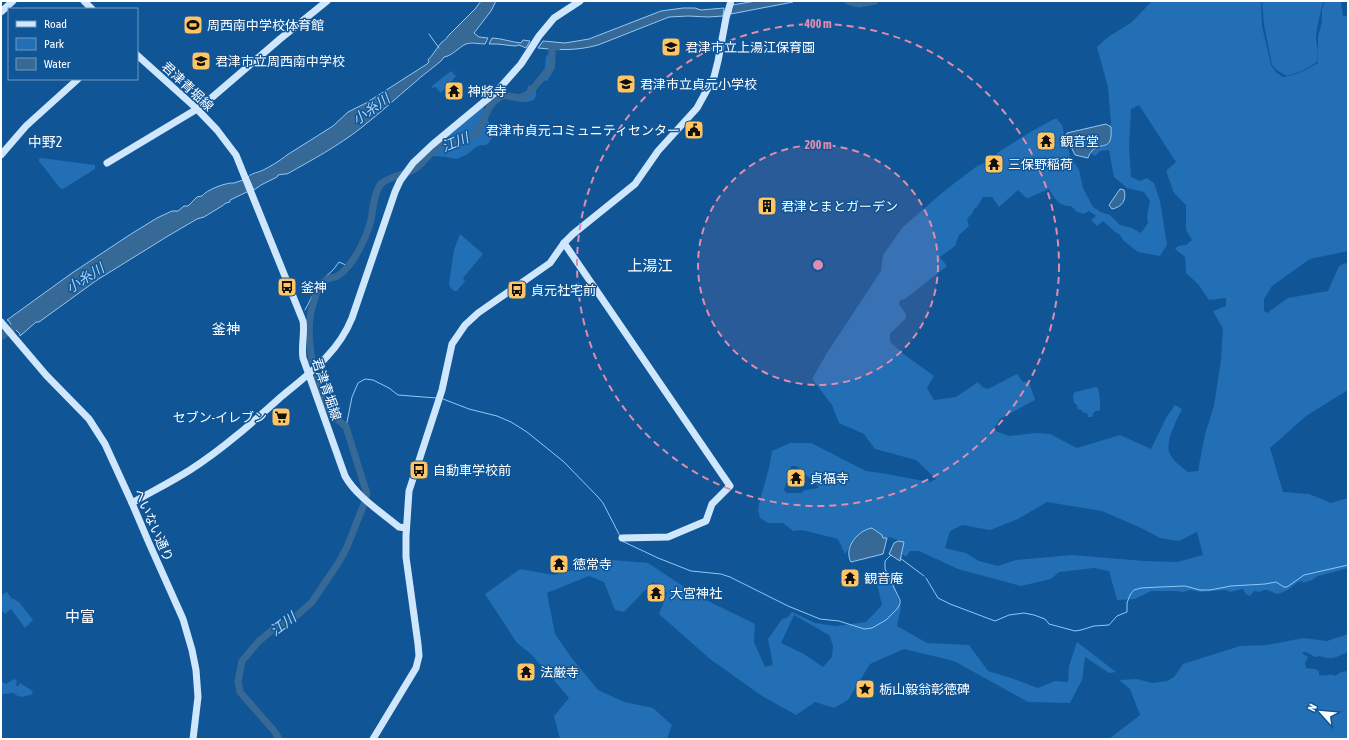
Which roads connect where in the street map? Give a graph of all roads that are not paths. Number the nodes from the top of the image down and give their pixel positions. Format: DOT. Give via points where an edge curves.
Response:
graph roads {
  1 [pos="13,1"];
  2 [pos="20,1"];
  3 [pos="327,1"];
  4 [pos="580,1"];
  5 [pos="731,3"];
  6 [pos="12,8"];
  7 [pos="1,12"];
  8 [pos="138,56"];
  9 [pos="77,80"];
  10 [pos="197,110"];
  11 [pos="1,155"];
  12 [pos="107,164"];
  13 [pos="564,243"];
  14 [pos="1,322"];
  15 [pos="308,374"];
  16 [pos="132,503"];
  17 [pos="406,528"];
  18 [pos="622,538"];
  19 [pos="193,739"];
  20 [pos="374,739"];
  1 -- 7 [label="street"];
  2 -- 6 [label="street"];
  3 -- 10 [label="street"];
  4 -- 15 [label="street" via="554,18 513,74 497,91 432,145 410,167 395,192 349,326 336,348"];
  5 -- 13 [label="street" via="714,77 697,108 658,151 636,184 584,224"];
  8 -- 10 [label="street, 君津青堀線"];
  9 -- 11 [label="street" via="26,126"];
  10 -- 12 [label="street"];
  10 -- 15 [label="street, 君津青堀線" via="217,130 240,163 303,321 302,350"];
  13 -- 17 [label="street" via="550,263 478,313 461,330 452,344 439,398 409,491"];
  13 -- 18 [label="street" via="730,486 712,504 706,521 668,537"];
  14 -- 16 [label="street, へいない通り" via="46,375 89,418 105,444"];
  15 -- 16 [label="street" via="216,451 190,470"];
  15 -- 17 [label="street, 君津青堀線" via="349,483 399,526"];
  16 -- 19 [label="street, へいない通り" via="183,619 192,650 198,697"];
  17 -- 20 [label="street" via="406,557 419,656 416,668"];
}
